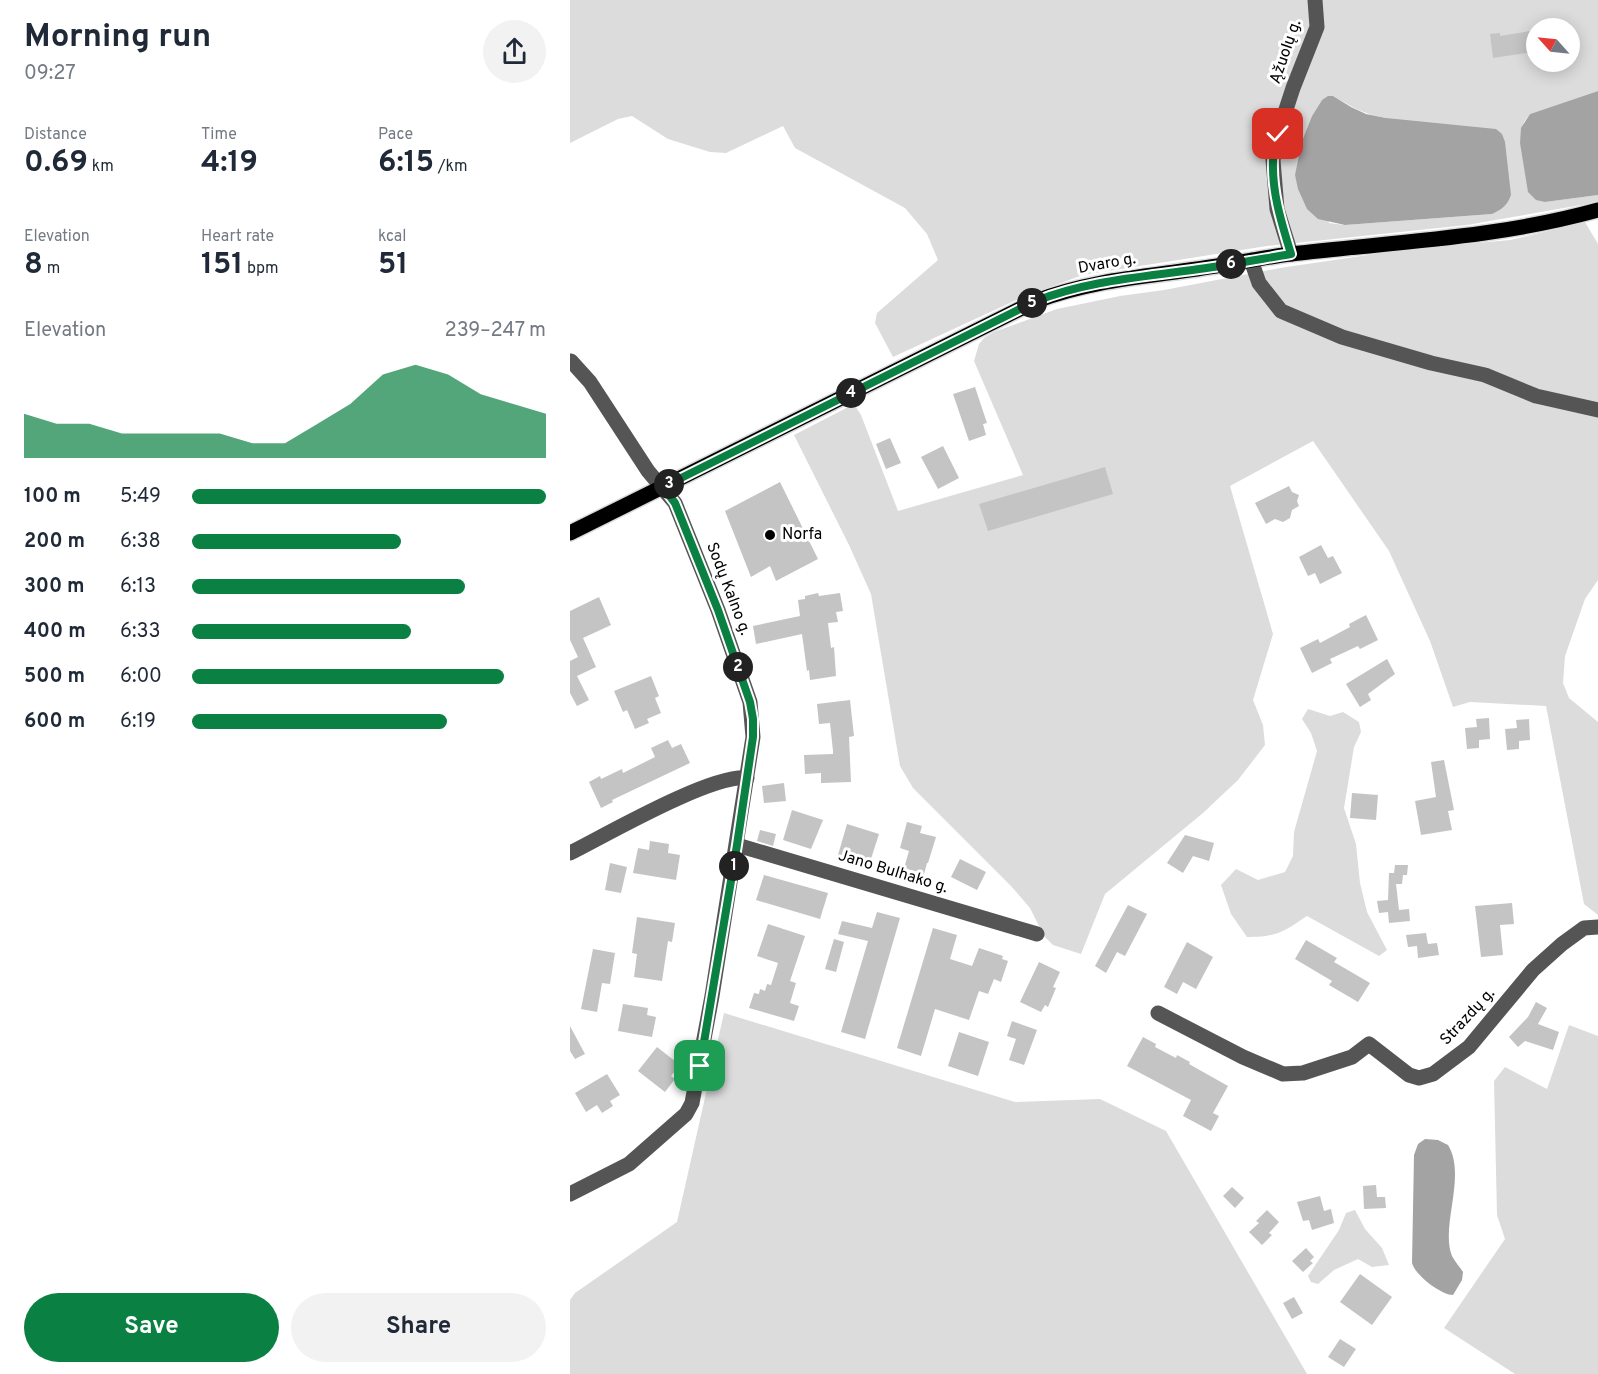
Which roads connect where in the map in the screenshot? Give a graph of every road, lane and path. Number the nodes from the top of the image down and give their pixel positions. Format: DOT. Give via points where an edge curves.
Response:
graph roads {
  1 [pos="1315,0"];
  2 [pos="1598,210"];
  3 [pos="1291,254"];
  4 [pos="1251,261"];
  5 [pos="571,361"];
  6 [pos="1598,410"];
  7 [pos="663,487"];
  8 [pos="570,533"];
  9 [pos="747,778"];
  10 [pos="737,845"];
  11 [pos="570,853"];
  12 [pos="1598,927"];
  13 [pos="1038,934"];
  14 [pos="1158,1013"];
  15 [pos="570,1194"];
  1 -- 3 [label="street, Ąžuolų g." via="1317,27 1293,88 1273,160 1278,209"];
  2 -- 3 [label="main road, Dvaro g." via="1497,231"];
  3 -- 4 [label="main road, Dvaro g."];
  4 -- 6 [label="street" via="1259,283 1281,311 1342,337 1485,375 1536,396"];
  4 -- 7 [label="main road, Dvaro g." via="1124,278 1061,291"];
  5 -- 7 [label="street, Sodų Kalno g."];
  7 -- 8 [label="main road, Dvaro g."];
  7 -- 9 [label="street, Sodų Kalno g." via="675,503 714,599 750,702 753,737"];
  9 -- 10 [label="street, Sodų Kalno g."];
  9 -- 11 [label="street" via="732,779 683,796"];
  10 -- 13 [label="street, Jano Bulhako g."];
  10 -- 15 [label="street, Sodų Kalno g." via="692,1102 686,1114 629,1164"];
  12 -- 14 [label="street, Strazdų g." via="1584,928 1562,944 1533,970 1469,1047 1433,1074 1419,1078 1409,1076 1369,1044 1352,1057 1303,1073 1283,1074"];
}
